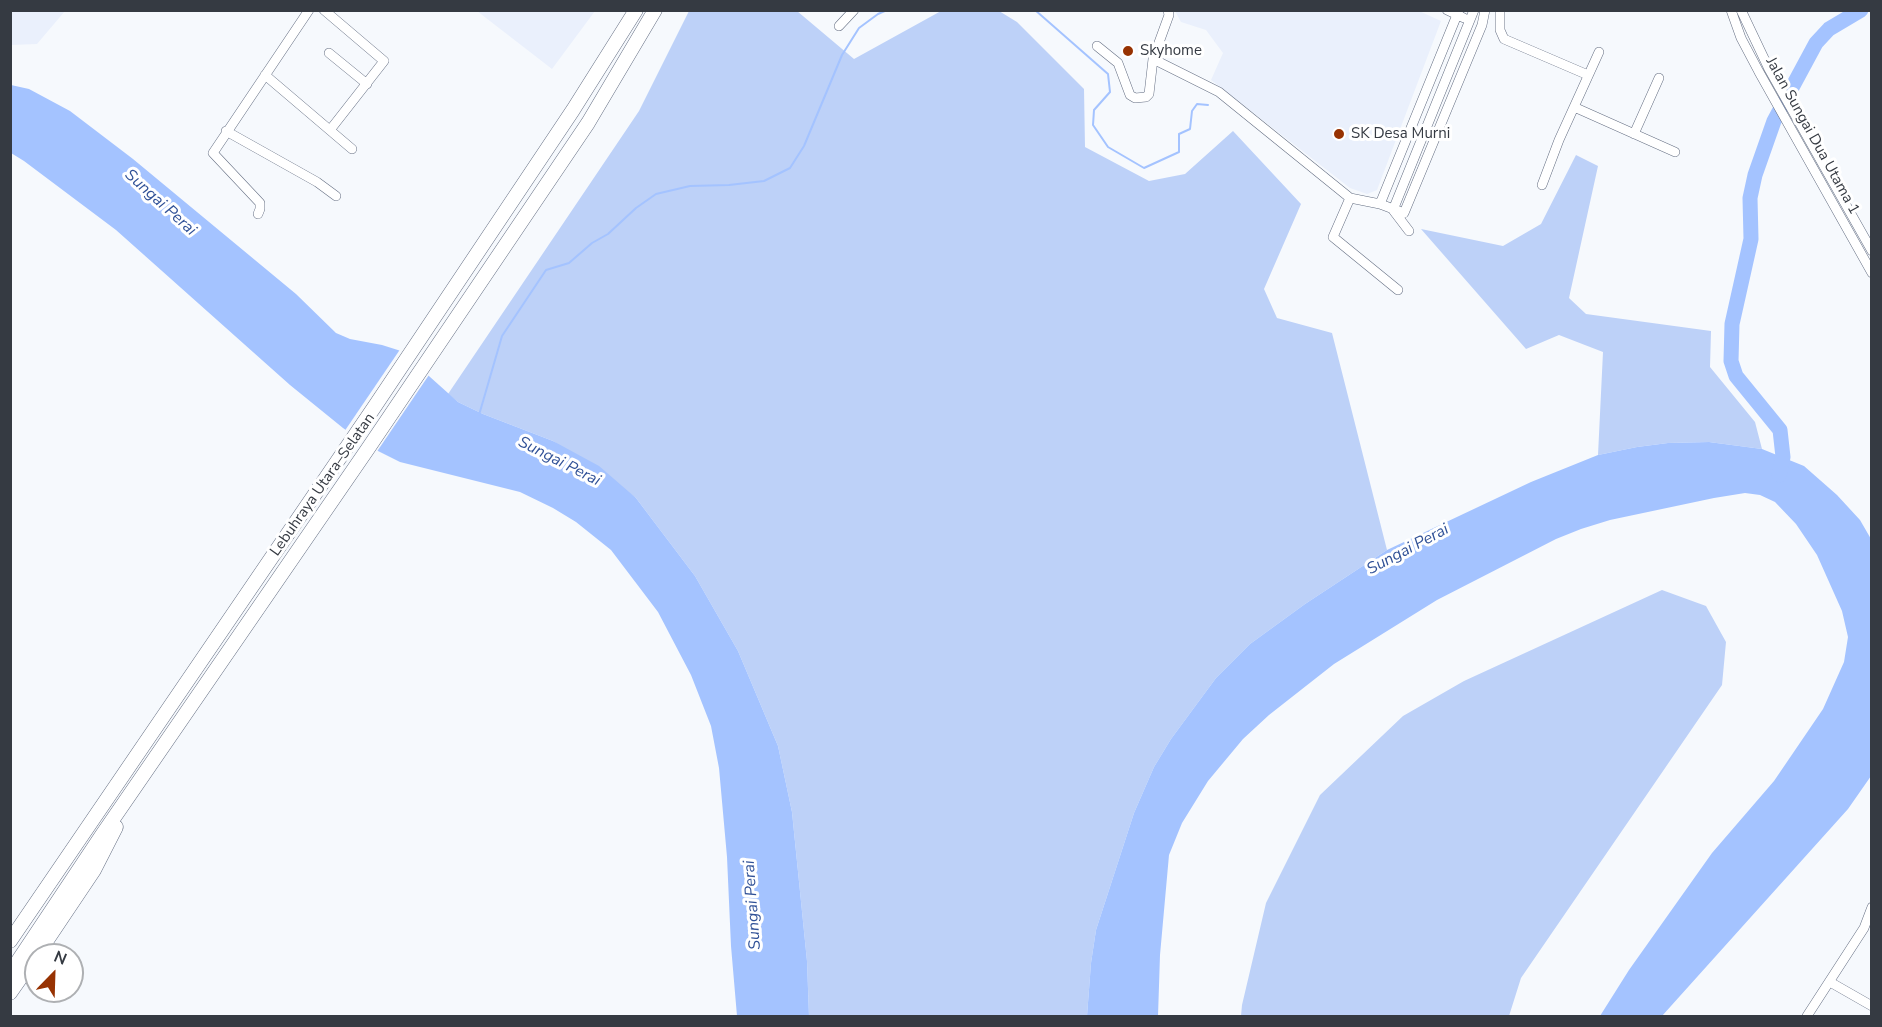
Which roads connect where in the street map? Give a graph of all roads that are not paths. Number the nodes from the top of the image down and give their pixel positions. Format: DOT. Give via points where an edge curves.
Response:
graph roads {
  1 [pos="309,10"];
  2 [pos="324,10"];
  3 [pos="636,10"];
  4 [pos="655,10"];
  5 [pos="854,10"];
  6 [pos="1168,10"];
  7 [pos="1447,10"];
  8 [pos="1474,10"];
  9 [pos="1485,10"];
  10 [pos="1500,10"];
  11 [pos="1731,10"];
  12 [pos="1741,10"];
  13 [pos="1459,13"];
  14 [pos="1471,21"];
  15 [pos="838,26"];
  16 [pos="1482,26"];
  17 [pos="1097,46"];
  18 [pos="1599,52"];
  19 [pos="329,53"];
  20 [pos="1153,59"];
  21 [pos="265,75"];
  22 [pos="1588,75"];
  23 [pos="1659,78"];
  24 [pos="366,84"];
  25 [pos="1574,107"];
  26 [pos="330,130"];
  27 [pos="1798,130"];
  28 [pos="226,131"];
  29 [pos="1634,134"];
  30 [pos="352,149"];
  31 [pos="1675,152"];
  32 [pos="1542,185"];
  33 [pos="336,196"];
  34 [pos="1350,198"];
  35 [pos="1380,204"];
  36 [pos="1393,210"];
  37 [pos="258,214"];
  38 [pos="1409,231"];
  39 [pos="1872,252"];
  40 [pos="1872,273"];
  41 [pos="1398,290"];
  42 [pos="143,774"];
  43 [pos="1872,907"];
  44 [pos="10,941"];
  45 [pos="44,943"];
  46 [pos="10,973"];
  47 [pos="24,973"];
  48 [pos="1830,982"];
  49 [pos="10,993"];
  50 [pos="1867,1003"];
  51 [pos="1808,1017"];
  1 -- 21 [label="street"];
  2 -- 24 [label="street" via="384,61"];
  3 -- 44 [label="highway, Lebuhraya Utara–Selatan" via="437,314"];
  4 -- 42 [label="highway, Lebuhraya Utara–Selatan" via="588,123"];
  5 -- 15 [label="street"];
  6 -- 20 [label="street"];
  7 -- 13 [label="street"];
  8 -- 14 [label="street"];
  9 -- 16 [label="street"];
  10 -- 22 [label="street" via="1504,39"];
  11 -- 27 [label="street, Jalan Sungai Dua Utama 1" via="1759,72"];
  12 -- 27 [label="street, Jalan Sungai Dua Utama 1"];
  13 -- 14 [label="street"];
  13 -- 35 [label="street"];
  14 -- 16 [label="street"];
  14 -- 36 [label="street"];
  16 -- 36 [label="street" via="1407,210"];
  17 -- 20 [label="street" via="1118,63 1127,91 1135,98 1149,94"];
  18 -- 22 [label="street"];
  19 -- 24 [label="street"];
  20 -- 34 [label="street" via="1219,92"];
  21 -- 26 [label="street"];
  21 -- 28 [label="street"];
  22 -- 25 [label="street"];
  23 -- 29 [label="street"];
  24 -- 26 [label="street"];
  25 -- 29 [label="street"];
  25 -- 32 [label="street"];
  26 -- 30 [label="street"];
  27 -- 39 [label="street, Jalan Sungai Dua Utama 1"];
  27 -- 40 [label="street, Jalan Sungai Dua Utama 1" via="1809,163"];
  28 -- 33 [label="street"];
  28 -- 37 [label="street" via="213,153 260,203"];
  29 -- 31 [label="street"];
  34 -- 35 [label="street"];
  34 -- 41 [label="street" via="1333,237"];
  35 -- 36 [label="street"];
  36 -- 38 [label="street"];
  42 -- 45 [label="highway" via="94,870"];
  42 -- 46 [label="highway, Lebuhraya Utara–Selatan"];
  43 -- 48 [label="street" via="1864,928"];
  47 -- 49 [label="highway"];
  48 -- 50 [label="street"];
  48 -- 51 [label="street"];
}
